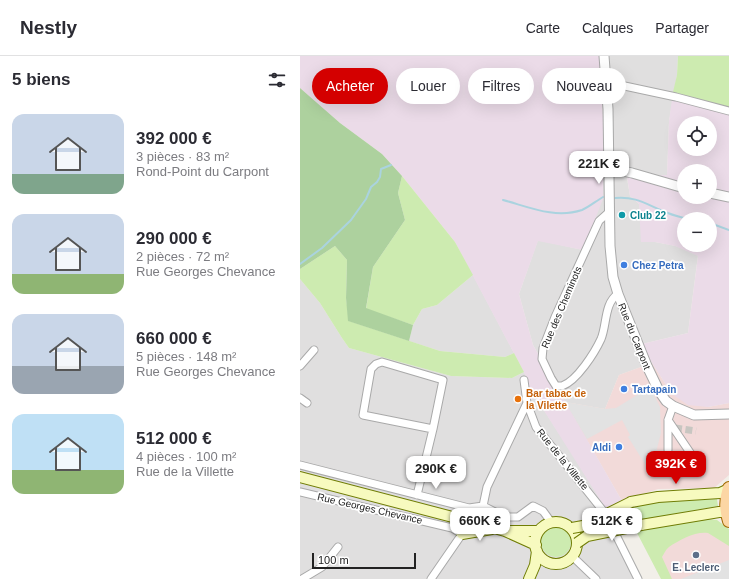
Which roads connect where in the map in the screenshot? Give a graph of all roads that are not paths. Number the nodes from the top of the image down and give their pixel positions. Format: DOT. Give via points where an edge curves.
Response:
graph roads {
  1 [pos="604,56"];
  2 [pos="605,68"];
  3 [pos="626,86"];
  4 [pos="607,104"];
  5 [pos="729,111"];
  6 [pos="609,168"];
  7 [pos="677,186"];
  8 [pos="717,194"];
  9 [pos="729,197"];
  10 [pos="609,212"];
  11 [pos="618,294"];
  12 [pos="314,350"];
  13 [pos="300,366"];
  14 [pos="524,380"];
  15 [pos="300,398"];
  16 [pos="308,403"];
  17 [pos="527,403"];
  18 [pos="673,406"];
  19 [pos="729,414"];
  20 [pos="668,420"];
  21 [pos="433,429"];
  22 [pos="668,450"];
  23 [pos="691,454"];
  24 [pos="300,464"];
  25 [pos="300,477"];
  26 [pos="729,489"];
  27 [pos="300,492"];
  28 [pos="417,495"];
  29 [pos="483,506"];
  30 [pos="604,512"];
  31 [pos="727,517"];
  32 [pos="551,522"];
  33 [pos="572,528"];
  34 [pos="500,530"];
  35 [pos="539,531"];
  36 [pos="462,534"];
  37 [pos="616,535"];
  38 [pos="577,543"];
  39 [pos="338,547"];
  40 [pos="536,548"];
  41 [pos="572,556"];
  42 [pos="550,562"];
  43 [pos="531,575"];
  44 [pos="302,579"];
  45 [pos="431,579"];
  46 [pos="596,579"];
  47 [pos="638,579"];
  1 -- 2 [label="street, Rue du Carpont"];
  3 -- 5 [label="street" via="676,96"];
  4 -- 6 [label="street, Rue du Carpont"];
  6 -- 7 [label="street"];
  6 -- 10 [label="street, Rue du Carpont"];
  8 -- 9 [label="street"];
  10 -- 11 [label="street, Rue du Carpont" via="612,263"];
  10 -- 11 [label="street, Rue des Cheminots" via="599,221 543,348 542,359 556,386 562,386 573,379 591,357 601,338 610,304"];
  11 -- 18 [label="street, Rue du Carpont" via="659,391"];
  12 -- 13 [label="street"];
  14 -- 17 [label="street, Rue de la Villette"];
  15 -- 16 [label="street"];
  17 -- 29 [label="street" via="487,487"];
  17 -- 30 [label="street, Rue de la Villette" via="536,427"];
  18 -- 19 [label="street, Rue du Carpont" via="694,415"];
  18 -- 20 [label="street"];
  20 -- 22 [label="street"];
  20 -- 23 [label="street"];
  21 -- 21 [label="street" via="363,415 371,369 376,364 382,362 443,380"];
  21 -- 28 [label="street"];
  24 -- 28 [label="street"];
  25 -- 34 [label="main road"];
  26 -- 31 [label="main road" via="725,500"];
  26 -- 33 [label="main road, bridge" via="720,493 658,497 631,502 583,526"];
  27 -- 36 [label="street, Rue Georges Chevance" via="452,528"];
  28 -- 29 [label="street" via="469,508"];
  29 -- 32 [label="street" via="505,517 518,517 533,506 543,511"];
  31 -- 38 [label="main road, bridge" via="719,512 641,525 587,536"];
  32 -- 33 [label="main road" via="562,523"];
  32 -- 35 [label="main road"];
  33 -- 38 [label="main road"];
  34 -- 35 [label="main road"];
  34 -- 36 [label="main road"];
  34 -- 40 [label="main road"];
  35 -- 40 [label="main road"];
  36 -- 45 [label="street"];
  37 -- 47 [label="street"];
  38 -- 41 [label="main road"];
  39 -- 44 [label="street" via="322,567"];
  40 -- 42 [label="main road" via="540,556"];
  40 -- 43 [label="main road"];
  41 -- 42 [label="main road" via="563,562"];
  41 -- 46 [label="street"];
  42 -- 43 [label="main road"];
}
